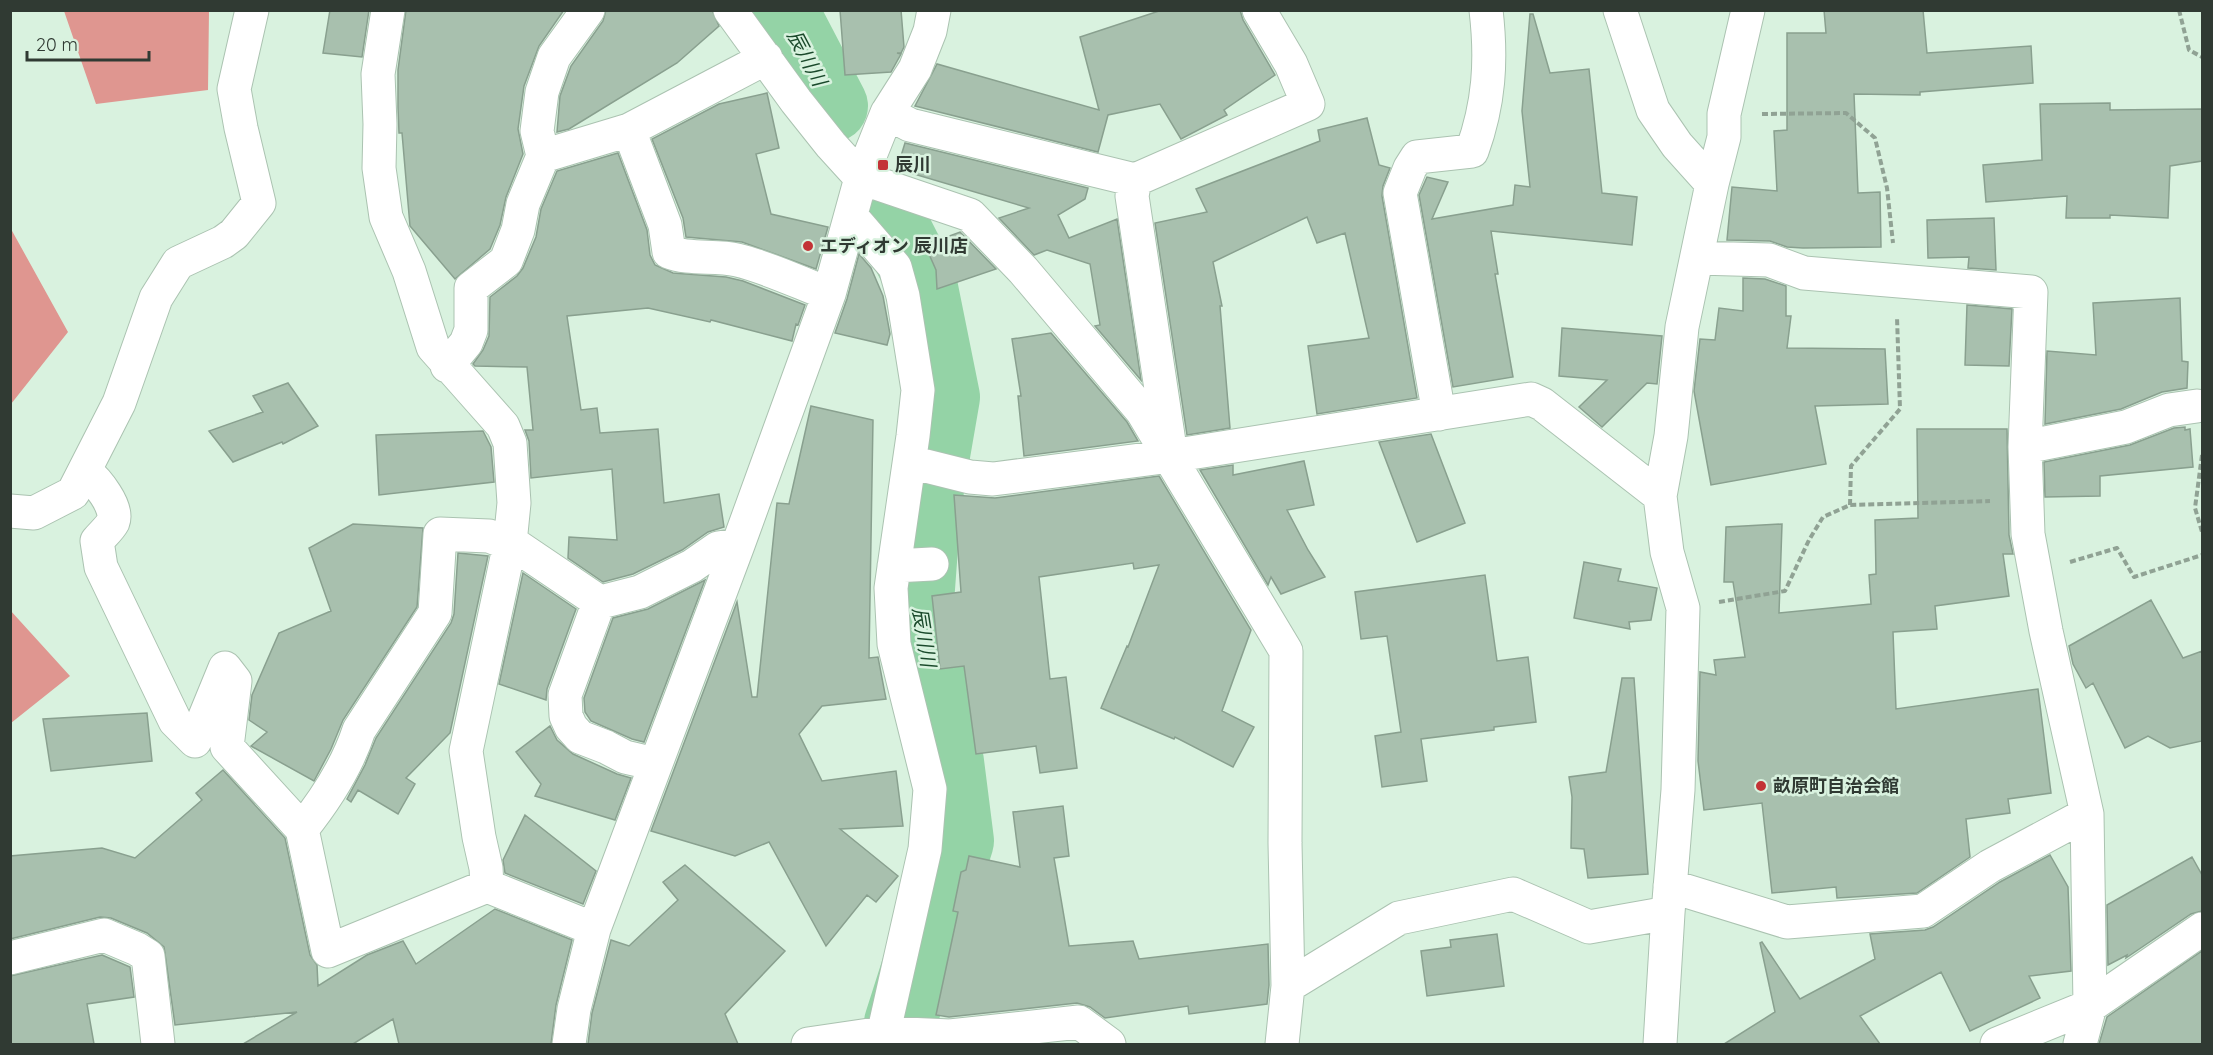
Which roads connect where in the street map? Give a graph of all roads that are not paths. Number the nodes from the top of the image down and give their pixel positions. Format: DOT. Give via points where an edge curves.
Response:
graph roads {
  1 [pos="252,10"];
  2 [pos="388,10"];
  3 [pos="588,10"];
  4 [pos="730,10"];
  5 [pos="934,10"];
  6 [pos="1259,10"];
  7 [pos="1486,10"];
  8 [pos="1620,10"];
  9 [pos="1748,10"];
  10 [pos="766,58"];
  11 [pos="887,113"];
  12 [pos="629,130"];
  13 [pos="543,156"];
  14 [pos="861,178"];
  15 [pos="1135,180"];
  16 [pos="1712,184"];
  17 [pos="851,216"];
  18 [pos="1697,258"];
  19 [pos="829,294"];
  20 [pos="447,366"];
  21 [pos="2197,406"];
  22 [pos="1439,414"];
  23 [pos="2025,447"];
  24 [pos="1171,456"];
  25 [pos="910,462"];
  26 [pos="86,472"];
  27 [pos="1660,496"];
  28 [pos="10,511"];
  29 [pos="510,543"];
  30 [pos="738,545"];
  31 [pos="932,564"];
  32 [pos="894,566"];
  33 [pos="597,603"];
  34 [pos="655,764"];
  35 [pos="2087,814"];
  36 [pos="302,829"];
  37 [pos="488,886"];
  38 [pos="1669,900"];
  39 [pos="594,929"];
  40 [pos="2202,929"];
  41 [pos="10,958"];
  42 [pos="1288,986"];
  43 [pos="2090,1006"];
  44 [pos="882,1039"];
  45 [pos="158,1044"];
  46 [pos="569,1044"];
  47 [pos="808,1044"];
  48 [pos="1109,1044"];
  49 [pos="1282,1044"];
  50 [pos="1660,1044"];
  51 [pos="1997,1044"];
  52 [pos="2080,1044"];
  1 -- 26 [label="street" via="234,89 259,203 234,234 178,263 156,298 119,403"];
  2 -- 20 [label="street" via="378,74 379,168 386,217 409,271 433,347"];
  3 -- 13 [label="street" via="554,57 542,92 537,131"];
  4 -- 10 [label="street"];
  5 -- 11 [label="street" via="915,69"];
  6 -- 15 [label="street" via="1291,64 1308,104"];
  7 -- 22 [label="street" via="1487,99 1472,151 1417,157 1400,193"];
  8 -- 16 [label="street" via="1653,110 1677,145"];
  9 -- 16 [label="street"];
  10 -- 12 [label="street"];
  10 -- 14 [label="street" via="803,110"];
  11 -- 14 [label="street"];
  11 -- 15 [label="street" via="910,125"];
  12 -- 13 [label="street"];
  12 -- 19 [label="street" via="665,225 669,252 738,260"];
  13 -- 20 [label="street" via="506,261 471,288 471,330 466,343"];
  14 -- 17 [label="street"];
  14 -- 24 [label="street" via="970,215 1023,270 1142,411"];
  15 -- 24 [label="street" via="1132,196"];
  16 -- 18 [label="street"];
  17 -- 19 [label="street"];
  17 -- 25 [label="street" via="895,267 903,296 918,390"];
  18 -- 23 [label="street" via="1769,260 1804,273 2031,292"];
  18 -- 27 [label="street" via="1682,327 1671,436"];
  19 -- 30 [label="street"];
  20 -- 29 [label="street" via="503,426 510,443 514,503"];
  21 -- 23 [label="street" via="2169,410 2126,427"];
  22 -- 24 [label="street"];
  22 -- 27 [label="street" via="1531,399"];
  23 -- 35 [label="street" via="2028,534"];
  24 -- 25 [label="street" via="993,479"];
  24 -- 42 [label="street" via="1286,651"];
  25 -- 32 [label="street"];
  26 -- 28 [label="street" via="73,494 34,513"];
  26 -- 36 [label="street" via="99,483 114,513 97,541 101,567 175,721 195,741 225,668 235,681 227,747"];
  27 -- 38 [label="street" via="1667,552 1683,608 1678,790"];
  29 -- 33 [label="street" via="577,585"];
  29 -- 36 [label="street" via="489,536 440,534 435,613 359,730 352,752 322,804"];
  29 -- 37 [label="street" via="466,751"];
  30 -- 33 [label="street" via="718,548 640,592"];
  30 -- 34 [label="street"];
  31 -- 32 [label="street"];
  32 -- 44 [label="street" via="894,644 930,789 925,849"];
  33 -- 34 [label="street" via="565,695 566,716 580,737 625,757"];
  34 -- 39 [label="street"];
  35 -- 38 [label="street" via="1990,866 1923,910 1787,922"];
  35 -- 43 [label="street"];
  36 -- 37 [label="street" via="328,951"];
  37 -- 39 [label="street"];
  38 -- 42 [label="street" via="1589,927 1513,894 1399,918"];
  38 -- 50 [label="street"];
  39 -- 46 [label="street"];
  40 -- 43 [label="street"];
  41 -- 45 [label="street" via="104,935 137,949 148,956"];
  42 -- 49 [label="street"];
  43 -- 51 [label="street"];
  43 -- 52 [label="street"];
  44 -- 47 [label="street"];
  44 -- 48 [label="street" via="1079,1022"];
}
